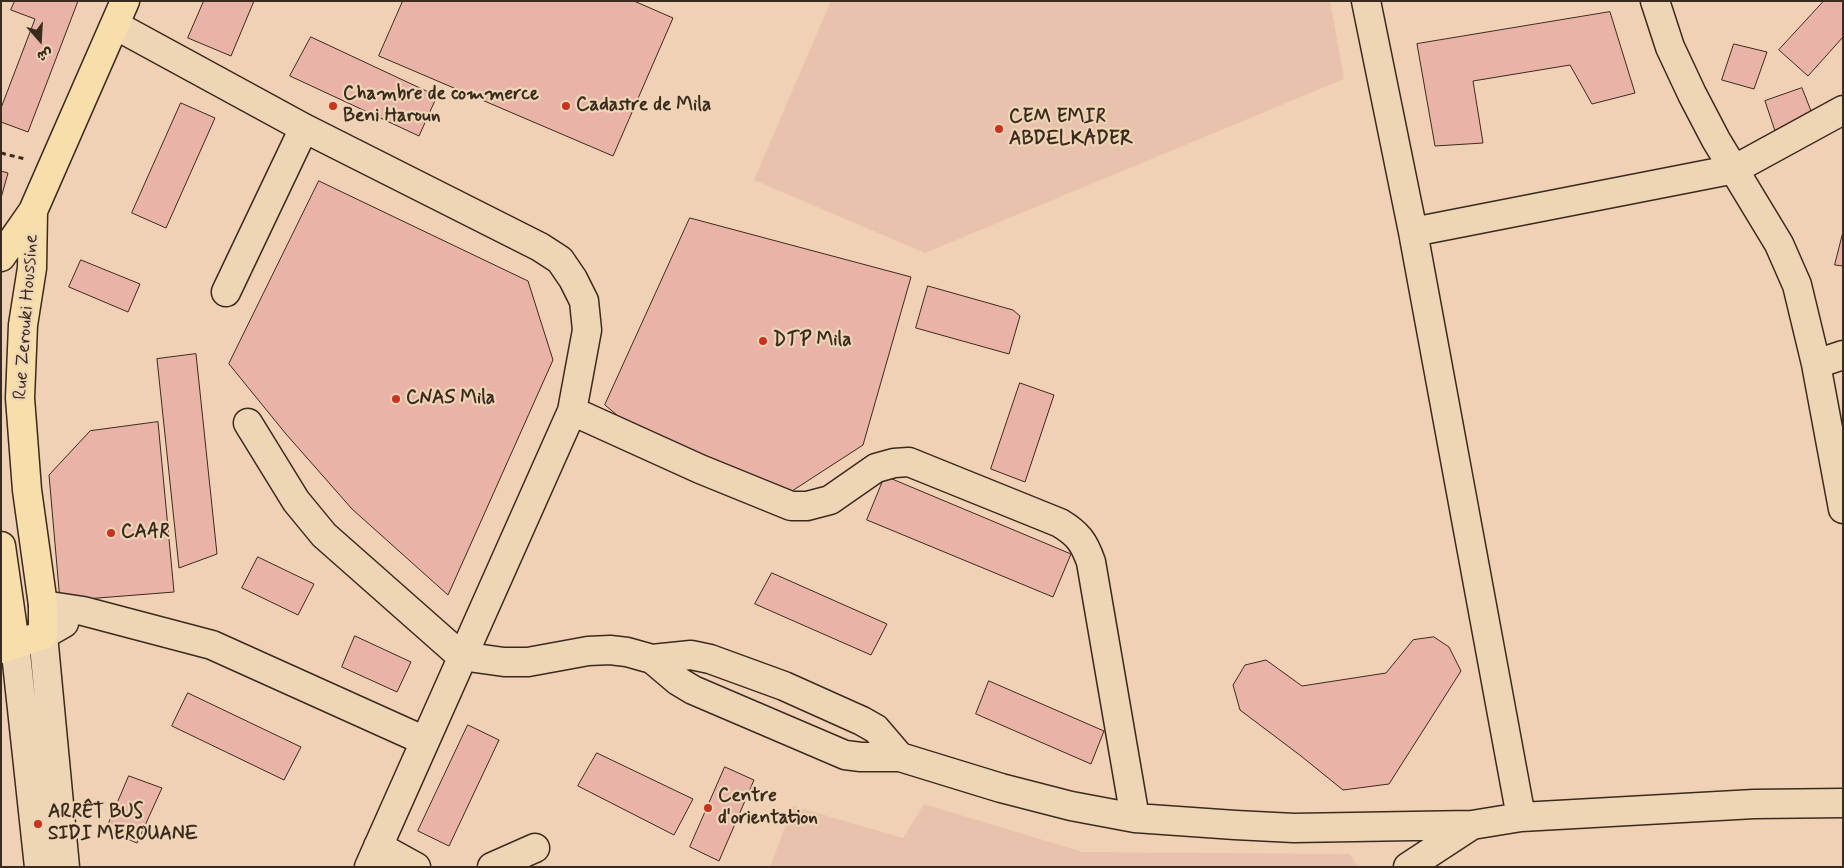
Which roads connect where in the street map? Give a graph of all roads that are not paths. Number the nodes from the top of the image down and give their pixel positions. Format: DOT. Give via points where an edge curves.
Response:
graph roads {
  1 [pos="1366,1"];
  2 [pos="1655,1"];
  3 [pos="120,13"];
  4 [pos="1843,110"];
  5 [pos="304,128"];
  6 [pos="1735,169"];
  7 [pos="33,211"];
  8 [pos="1413,232"];
  9 [pos="1,257"];
  10 [pos="226,292"];
  11 [pos="1843,355"];
  12 [pos="1816,364"];
  13 [pos="572,411"];
  14 [pos="248,423"];
  15 [pos="1843,510"];
  16 [pos="1,546"];
  17 [pos="43,605"];
  18 [pos="6,611"];
  19 [pos="83,611"];
  20 [pos="43,635"];
  21 [pos="8,647"];
  22 [pos="461,656"];
  23 [pos="652,659"];
  24 [pos="424,741"];
  25 [pos="900,757"];
  26 [pos="1843,803"];
  27 [pos="1135,818"];
  28 [pos="1521,818"];
  29 [pos="1472,826"];
  30 [pos="535,848"];
  31 [pos="373,856"];
  32 [pos="39,867"];
  33 [pos="65,867"];
  34 [pos="416,867"];
  35 [pos="492,867"];
  36 [pos="1408,867"];
  1 -- 8 [label="street"];
  2 -- 6 [label="street" via="1674,55 1716,140"];
  3 -- 5 [label="street"];
  3 -- 7 [label="main road, Rue Zerouki Houssine"];
  4 -- 6 [label="street"];
  5 -- 10 [label="street"];
  5 -- 13 [label="street" via="560,260 584,301 587,330"];
  6 -- 8 [label="street"];
  6 -- 12 [label="street" via="1780,244 1797,284"];
  7 -- 9 [label="main road"];
  7 -- 17 [label="main road, Rue Zerouki Houssine" via="32,268 23,325 20,398 27,490"];
  8 -- 28 [label="street"];
  11 -- 12 [label="street"];
  12 -- 15 [label="street"];
  13 -- 22 [label="street"];
  13 -- 27 [label="street" via="791,506 830,500 876,468 909,462 1070,529 1085,545 1091,562"];
  14 -- 22 [label="street" via="296,501 324,535"];
  16 -- 18 [label="main road"];
  17 -- 18 [label="main road"];
  17 -- 19 [label="street"];
  17 -- 20 [label="main road, Rue Zerouki Houssine"];
  18 -- 21 [label="main road"];
  19 -- 20 [label="street"];
  19 -- 24 [label="street" via="212,645"];
  20 -- 21 [label="main road"];
  20 -- 33 [label="street"];
  21 -- 32 [label="street"];
  22 -- 23 [label="street" via="528,662 610,650"];
  22 -- 24 [label="street"];
  23 -- 25 [label="street" via="693,690 845,755"];
  23 -- 25 [label="street" via="691,655 784,686 876,729"];
  24 -- 31 [label="street"];
  25 -- 27 [label="street" via="1062,804"];
  26 -- 28 [label="street" via="1754,804"];
  27 -- 29 [label="street" via="1294,828"];
  28 -- 29 [label="street"];
  29 -- 36 [label="street"];
  30 -- 35 [label="street"];
  31 -- 34 [label="street"];
}
